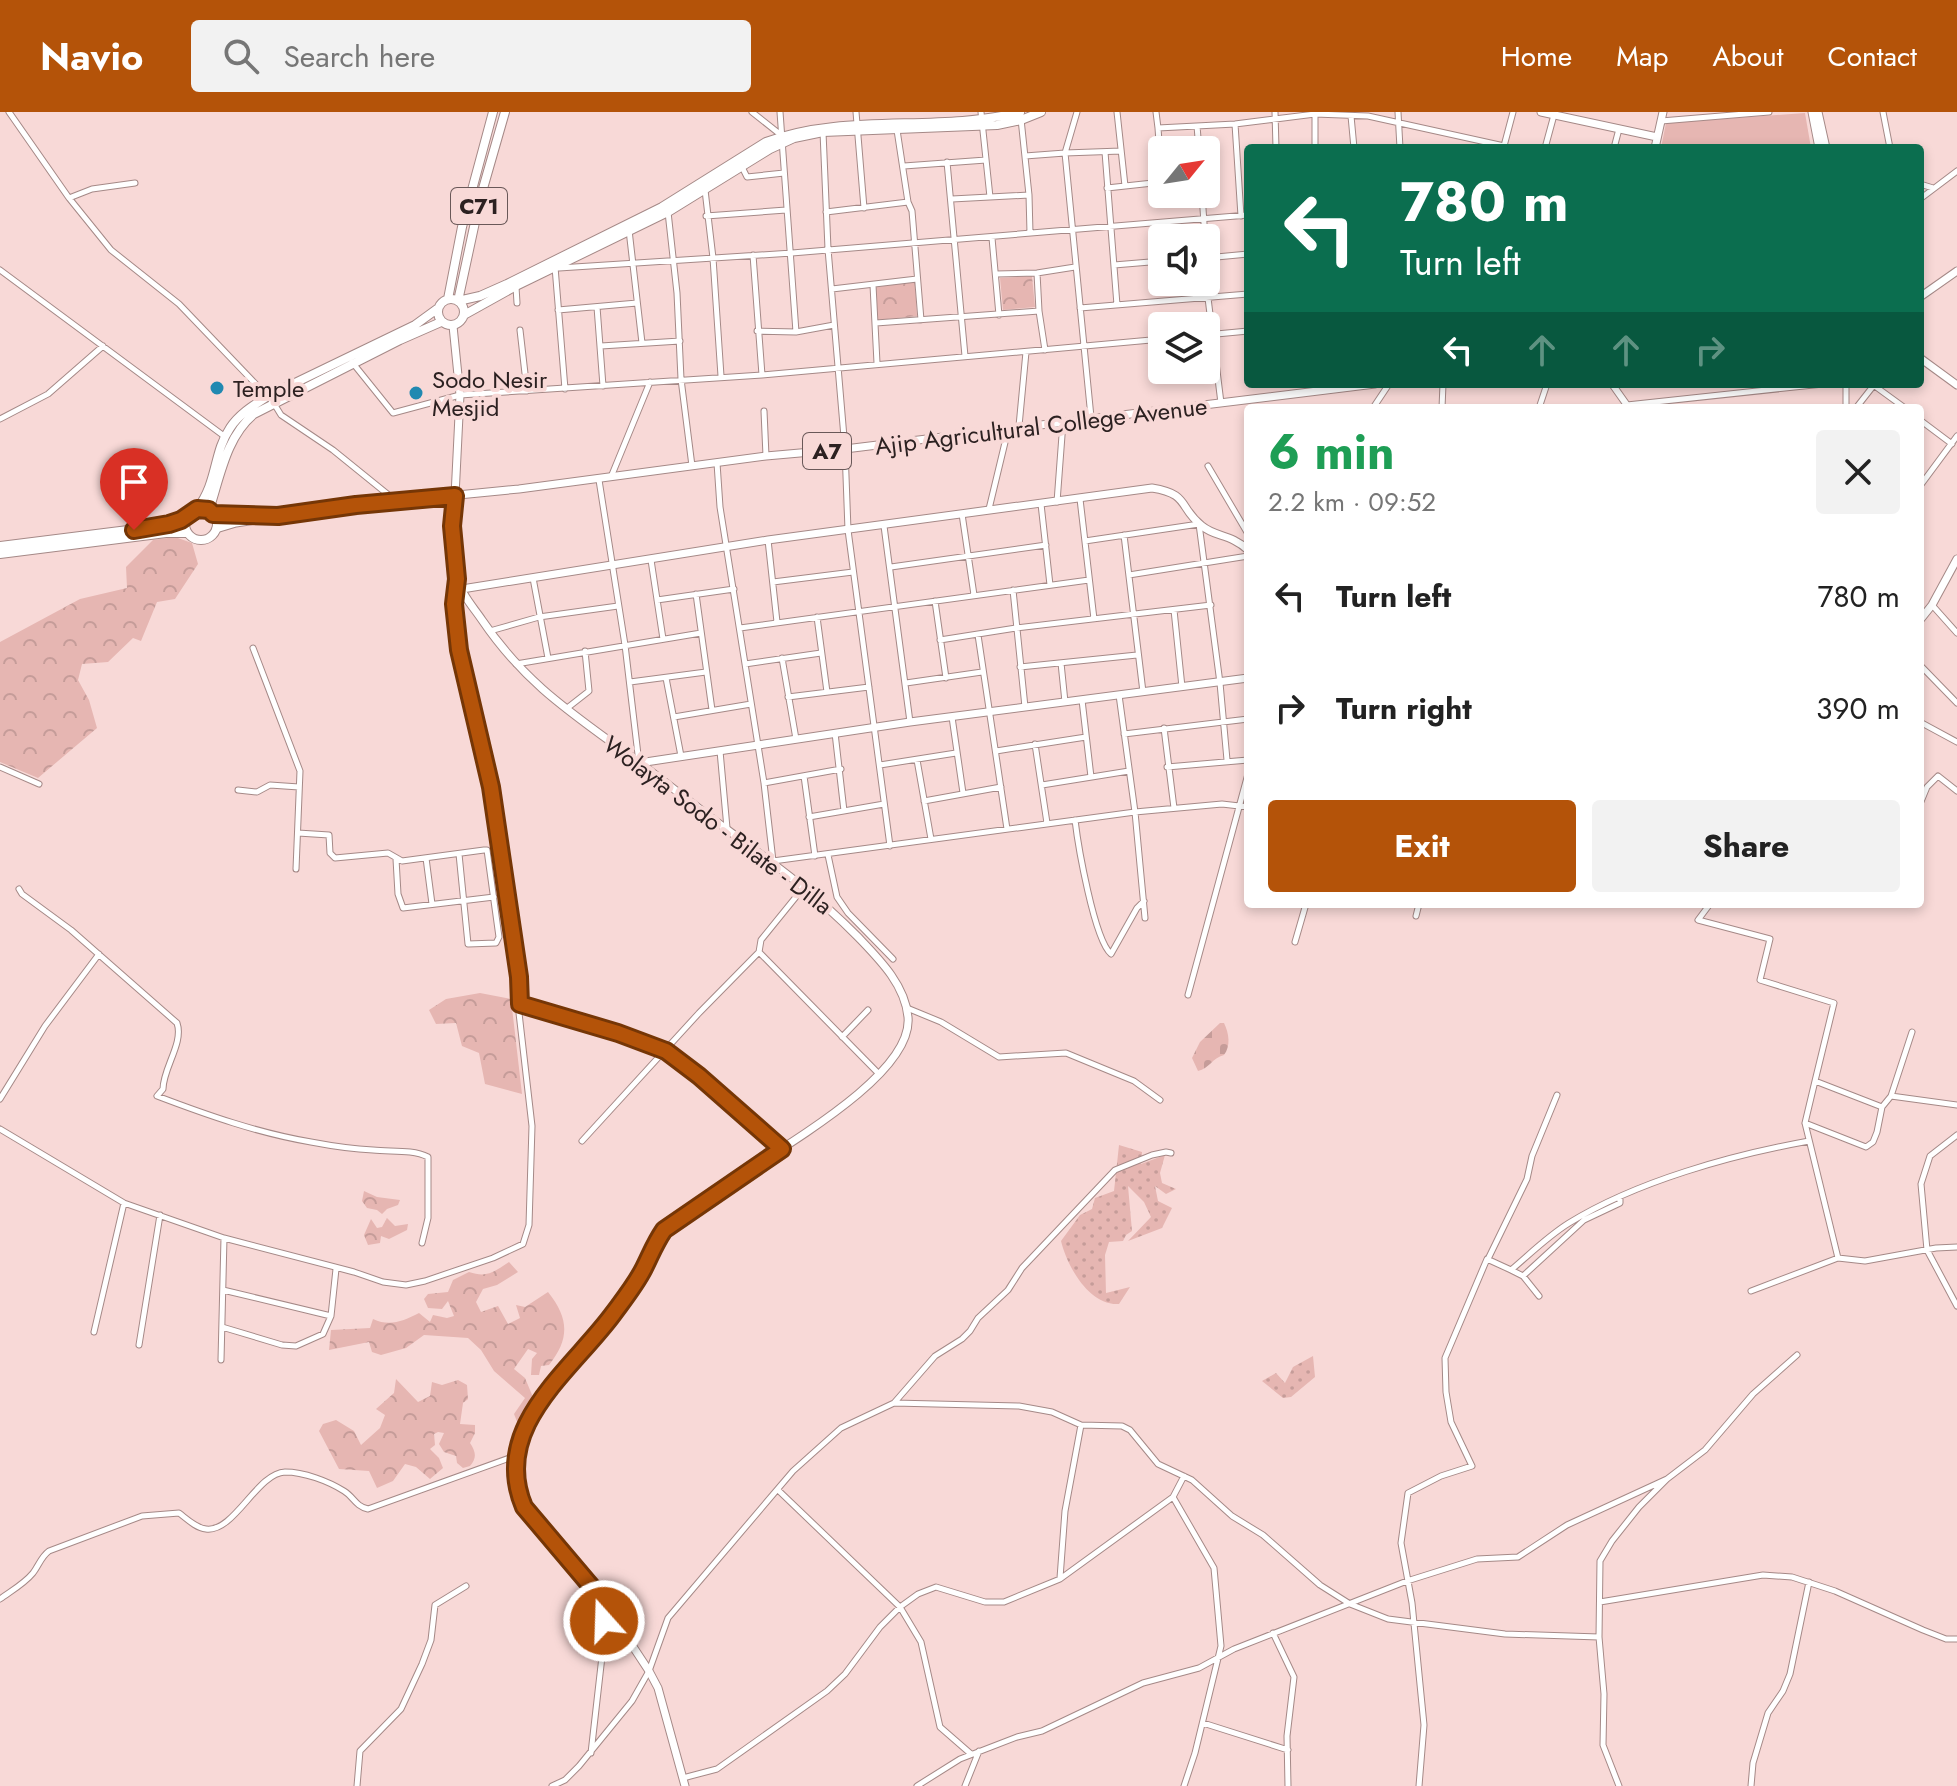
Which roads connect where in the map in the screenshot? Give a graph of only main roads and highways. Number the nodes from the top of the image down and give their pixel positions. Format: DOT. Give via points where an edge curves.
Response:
graph roads {
  1 [pos="493,112"];
  2 [pos="505,112"];
  3 [pos="1041,112"];
  4 [pos="1541,112"];
  5 [pos="1812,112"];
  6 [pos="1818,112"];
  7 [pos="1020,114"];
  8 [pos="1662,116"];
  9 [pos="981,118"];
  10 [pos="857,128"];
  11 [pos="1657,137"];
  12 [pos="782,140"];
  13 [pos="1656,144"];
  14 [pos="1818,144"];
  15 [pos="1825,144"];
  16 [pos="554,265"];
  17 [pos="1957,271"];
  18 [pos="1924,294"];
  19 [pos="453,300"];
  20 [pos="437,309"];
  21 [pos="464,315"];
  22 [pos="441,322"];
  23 [pos="453,326"];
  24 [pos="352,361"];
  25 [pos="1924,361"];
  26 [pos="1957,385"];
  27 [pos="1337,388"];
  28 [pos="271,399"];
  29 [pos="455,496"];
  30 [pos="197,509"];
  31 [pos="211,512"];
  32 [pos="187,516"];
  33 [pos="278,516"];
  34 [pos="216,529"];
  35 [pos="187,533"];
  36 [pos="0,546"];
  37 [pos="1244,546"];
  38 [pos="0,554"];
  39 [pos="1957,559"];
  40 [pos="462,589"];
  41 [pos="1924,615"];
  42 [pos="1244,679"];
  43 [pos="639,763"];
  44 [pos="684,1782"];
  1 -- 19 [label="highway, C71" via="462,227"];
  2 -- 19 [label="highway, C71"];
  3 -- 7 [label="highway"];
  4 -- 11 [label="main road"];
  5 -- 14 [label="main road"];
  6 -- 15 [label="main road"];
  7 -- 9 [label="highway"];
  8 -- 11 [label="main road"];
  9 -- 10 [label="highway"];
  9 -- 10 [label="highway" via="897,130"];
  10 -- 12 [label="highway"];
  10 -- 12 [label="highway" via="813,127"];
  11 -- 13 [label="main road"];
  12 -- 16 [label="highway" via="668,212"];
  12 -- 16 [label="highway" via="766,142 662,207"];
  16 -- 19 [label="highway" via="480,296"];
  16 -- 21 [label="highway"];
  17 -- 18 [label="main road"];
  19 -- 20 [label="highway"];
  19 -- 21 [label="highway"];
  20 -- 22 [label="highway"];
  20 -- 24 [label="highway"];
  21 -- 23 [label="highway"];
  22 -- 23 [label="highway"];
  22 -- 24 [label="highway"];
  23 -- 29 [label="main road, Wolayta Sodo - Bilate - Dilla" via="460,395"];
  24 -- 28 [label="highway"];
  25 -- 26 [label="main road"];
  27 -- 29 [label="main road, Ajip Agricultural College Avenue / A7"];
  28 -- 30 [label="highway" via="237,418"];
  28 -- 31 [label="highway" via="237,432"];
  29 -- 33 [label="main road, Ajip Agricultural College Avenue / A7"];
  29 -- 40 [label="main road, Wolayta Sodo - Bilate - Dilla" via="452,526"];
  30 -- 31 [label="highway, A7"];
  30 -- 32 [label="highway"];
  31 -- 33 [label="main road, A7"];
  31 -- 34 [label="highway"];
  32 -- 35 [label="highway"];
  32 -- 36 [label="highway" via="152,527"];
  33 -- 34 [label="main road, A7"];
  34 -- 35 [label="highway, A7" via="203,540"];
  35 -- 38 [label="highway, A7"];
  37 -- 40 [label="main road" via="1199,524 1180,496 1152,488 727,546"];
  39 -- 41 [label="main road"];
  40 -- 43 [label="main road, Wolayta Sodo - Bilate - Dilla" via="515,665"];
  42 -- 43 [label="main road"];
  43 -- 44 [label="main road, Wolayta Sodo - Bilate - Dilla" via="830,909 896,985 908,1027 903,1044 879,1074 849,1100 664,1230 621,1303 534,1412 515,1456 517,1491 524,1507 604,1603 658,1688"];
}
